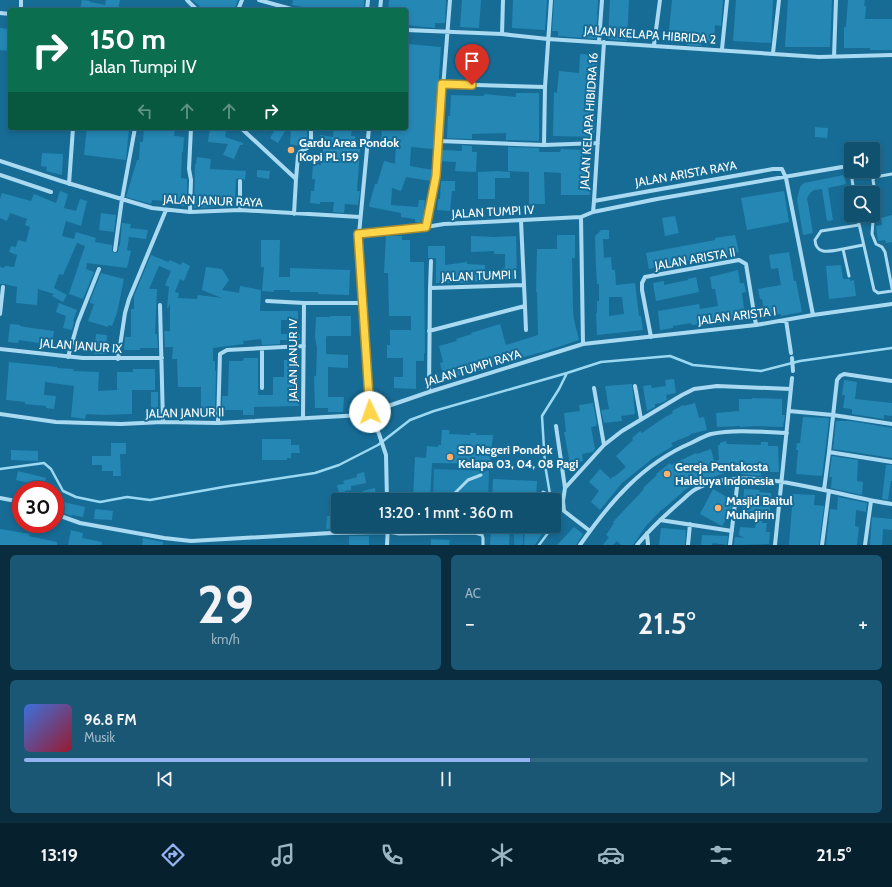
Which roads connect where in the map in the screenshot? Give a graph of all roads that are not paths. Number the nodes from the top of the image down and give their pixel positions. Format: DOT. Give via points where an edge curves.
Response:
graph roads {
  1 [pos="187,0"];
  2 [pos="259,0"];
  3 [pos="450,0"];
  4 [pos="503,0"];
  5 [pos="551,0"];
  6 [pos="602,0"];
  7 [pos="660,0"];
  8 [pos="727,0"];
  9 [pos="779,0"];
  10 [pos="836,0"];
  11 [pos="194,8"];
  12 [pos="288,8"];
  13 [pos="408,30"];
  14 [pos="446,32"];
  15 [pos="502,34"];
  16 [pos="548,39"];
  17 [pos="599,42"];
  18 [pos="604,42"];
  19 [pos="654,45"];
  20 [pos="722,49"];
  21 [pos="773,53"];
  22 [pos="892,55"];
  23 [pos="834,57"];
  24 [pos="442,84"];
  25 [pos="545,86"];
  26 [pos="73,130"];
  27 [pos="135,130"];
  28 [pos="192,130"];
  29 [pos="243,130"];
  30 [pos="311,130"];
  31 [pos="369,130"];
  32 [pos="439,141"];
  33 [pos="598,143"];
  34 [pos="544,145"];
  35 [pos="0,161"];
  36 [pos="842,167"];
  37 [pos="892,174"];
  38 [pos="0,175"];
  39 [pos="786,178"];
  40 [pos="296,179"];
  41 [pos="852,179"];
  42 [pos="240,181"];
  43 [pos="70,184"];
  44 [pos="853,186"];
  45 [pos="51,192"];
  46 [pos="122,200"];
  47 [pos="594,201"];
  48 [pos="166,210"];
  49 [pos="240,210"];
  50 [pos="190,212"];
  51 [pos="593,212"];
  52 [pos="294,214"];
  53 [pos="360,217"];
  54 [pos="581,217"];
  55 [pos="521,221"];
  56 [pos="858,222"];
  57 [pos="859,225"];
  58 [pos="426,227"];
  59 [pos="358,234"];
  60 [pos="863,245"];
  61 [pos="115,250"];
  62 [pos="843,250"];
  63 [pos="431,261"];
  64 [pos="99,269"];
  65 [pos="849,276"];
  66 [pos="523,285"];
  67 [pos="3,287"];
  68 [pos="430,288"];
  69 [pos="892,289"];
  70 [pos="267,301"];
  71 [pos="304,303"];
  72 [pos="364,303"];
  73 [pos="892,304"];
  74 [pos="160,306"];
  75 [pos="524,306"];
  76 [pos="0,314"];
  77 [pos="813,315"];
  78 [pos="786,320"];
  79 [pos="756,325"];
  80 [pos="526,330"];
  81 [pos="429,331"];
  82 [pos="651,337"];
  83 [pos="583,344"];
  84 [pos="304,346"];
  85 [pos="262,348"];
  86 [pos="0,349"];
  87 [pos="68,357"];
  88 [pos="162,358"];
  89 [pos="118,359"];
  90 [pos="793,371"];
  91 [pos="792,378"];
  92 [pos="892,381"];
  93 [pos="635,386"];
  94 [pos="262,388"];
  95 [pos="594,388"];
  96 [pos="791,389"];
  97 [pos="429,392"];
  98 [pos="789,411"];
  99 [pos="370,412"];
  100 [pos="0,414"];
  101 [pos="833,415"];
  102 [pos="303,417"];
  103 [pos="641,419"];
  104 [pos="163,422"];
  105 [pos="218,423"];
  106 [pos="892,424"];
  107 [pos="556,426"];
  108 [pos="787,433"];
  109 [pos="604,445"];
  110 [pos="829,452"];
  111 [pos="892,462"];
  112 [pos="481,475"];
  113 [pos="738,479"];
  114 [pos="782,481"];
  115 [pos="565,488"];
  116 [pos="824,490"];
  117 [pos="829,491"];
  118 [pos="543,492"];
  119 [pos="387,493"];
  120 [pos="455,493"];
  121 [pos="0,498"];
  122 [pos="12,500"];
  123 [pos="563,501"];
  124 [pos="871,501"];
  125 [pos="892,504"];
  126 [pos="64,517"];
  127 [pos="660,520"];
  128 [pos="690,524"];
  129 [pos="590,530"];
  130 [pos="732,531"];
  131 [pos="331,533"];
  132 [pos="388,533"];
  133 [pos="394,533"];
  134 [pos="475,533"];
  135 [pos="475,533"];
  136 [pos="647,533"];
  137 [pos="191,543"];
  138 [pos="387,545"];
  139 [pos="483,545"];
  140 [pos="580,545"];
  141 [pos="637,545"];
  142 [pos="648,545"];
  143 [pos="688,545"];
  144 [pos="730,545"];
  145 [pos="775,545"];
  146 [pos="822,545"];
  147 [pos="865,545"];
  1 -- 11 [label="street"];
  2 -- 12 [label="street"];
  3 -- 14 [label="street"];
  4 -- 15 [label="street"];
  5 -- 16 [label="street"];
  6 -- 17 [label="street"];
  7 -- 19 [label="street"];
  8 -- 20 [label="street"];
  9 -- 21 [label="street"];
  10 -- 23 [label="street"];
  13 -- 14 [label="street, JALAN KELAPA HIBRIDA 2"];
  14 -- 15 [label="street, JALAN KELAPA HIBRIDA 2"];
  14 -- 24 [label="street"];
  15 -- 16 [label="street, JALAN KELAPA HIBRIDA 2"];
  16 -- 17 [label="street, JALAN KELAPA HIBRIDA 2"];
  16 -- 25 [label="street"];
  17 -- 18 [label="street, JALAN KELAPA HIBRIDA 2"];
  18 -- 19 [label="street, JALAN KELAPA HIBRIDA 2"];
  18 -- 33 [label="street, JALAN KELAPA HIBIDRA 16"];
  19 -- 20 [label="street, JALAN KELAPA HIBRIDA 2"];
  20 -- 21 [label="street, JALAN KELAPA HIBRIDA 2"];
  21 -- 23 [label="street, JALAN KELAPA HIBRIDA 2"];
  22 -- 23 [label="street, JALAN KELAPA HIBRIDA 2"];
  24 -- 25 [label="street"];
  24 -- 32 [label="street"];
  25 -- 34 [label="street"];
  26 -- 43 [label="street"];
  27 -- 46 [label="street"];
  28 -- 50 [label="street" via="188,169 191,180"];
  29 -- 40 [label="street"];
  30 -- 40 [label="street" via="309,147 298,156"];
  31 -- 53 [label="street"];
  32 -- 34 [label="street"];
  32 -- 58 [label="street" via="436,176"];
  33 -- 34 [label="street"];
  33 -- 47 [label="street, JALAN KELAPA HIBIDRA 16"];
  35 -- 43 [label="street, JALAN JANUR RAYA"];
  36 -- 39 [label="street"];
  37 -- 69 [label="lane" via="875,177 873,180 878,210 872,234 876,244 885,252"];
  38 -- 45 [label="street"];
  39 -- 47 [label="street, JALAN ARISTA RAYA" via="782,169 773,169"];
  39 -- 51 [label="street, JALAN ARISTA RAYA"];
  39 -- 77 [label="street"];
  40 -- 52 [label="street"];
  41 -- 44 [label="lane"];
  42 -- 49 [label="street"];
  43 -- 46 [label="street, JALAN JANUR RAYA"];
  46 -- 48 [label="street, JALAN JANUR RAYA"];
  46 -- 61 [label="street"];
  47 -- 51 [label="street"];
  48 -- 50 [label="street, JALAN JANUR RAYA"];
  48 -- 89 [label="street" via="129,299"];
  49 -- 50 [label="street, JALAN JANUR RAYA"];
  49 -- 52 [label="street, JALAN JANUR RAYA"];
  51 -- 54 [label="street, JALAN ARISTA RAYA"];
  52 -- 53 [label="street, JALAN JANUR RAYA"];
  53 -- 59 [label="street"];
  54 -- 55 [label="street, JALAN TUMPI IV"];
  54 -- 83 [label="street"];
  55 -- 58 [label="street, JALAN TUMPI IV"];
  55 -- 66 [label="street, JALAN TUMPI I"];
  56 -- 57 [label="lane"];
  57 -- 60 [label="lane"];
  57 -- 62 [label="lane" via="821,231 815,240 819,250 824,252"];
  58 -- 59 [label="street, JALAN TUMPI IV"];
  59 -- 72 [label="street"];
  60 -- 62 [label="lane"];
  60 -- 69 [label="lane" via="874,290 878,293"];
  62 -- 65 [label="lane"];
  63 -- 68 [label="street"];
  64 -- 87 [label="street" via="78,322"];
  66 -- 68 [label="street, JALAN TUMPI I"];
  66 -- 75 [label="street, JALAN TUMPI I"];
  67 -- 76 [label="street"];
  68 -- 81 [label="street, JALAN TUMPI I"];
  70 -- 71 [label="street"];
  71 -- 72 [label="street"];
  71 -- 84 [label="street, JALAN JANUR IV"];
  72 -- 99 [label="street"];
  73 -- 77 [label="street, JALAN ARISTA I"];
  74 -- 88 [label="street"];
  75 -- 80 [label="street, JALAN TUMPI I"];
  75 -- 81 [label="street"];
  77 -- 78 [label="street, JALAN ARISTA I"];
  78 -- 79 [label="street, JALAN ARISTA I"];
  78 -- 90 [label="street"];
  79 -- 82 [label="street, JALAN ARISTA I"];
  79 -- 82 [label="street, JALAN ARISTA II" via="746,264 739,260 645,277 642,290"];
  81 -- 97 [label="street, JALAN TUMPI I"];
  82 -- 83 [label="street, JALAN ARISTA I"];
  83 -- 97 [label="street, JALAN TUMPI RAYA"];
  84 -- 85 [label="street"];
  84 -- 102 [label="street, JALAN JANUR IV"];
  85 -- 94 [label="street"];
  85 -- 105 [label="street" via="227,350 220,354"];
  86 -- 87 [label="street, JALAN JANUR IX"];
  87 -- 89 [label="street, JALAN JANUR IX"];
  88 -- 89 [label="street, JALAN JANUR IX"];
  88 -- 104 [label="street"];
  91 -- 96 [label="street"];
  92 -- 101 [label="street" via="844,374 840,376 836,380"];
  93 -- 103 [label="street"];
  95 -- 109 [label="street"];
  96 -- 98 [label="street"];
  96 -- 103 [label="street" via="717,386 694,389"];
  97 -- 99 [label="street, JALAN TUMPI RAYA"];
  98 -- 101 [label="street"];
  98 -- 108 [label="street"];
  99 -- 102 [label="street, JALAN JANUR II" via="362,415"];
  99 -- 119 [label="street" via="386,455"];
  100 -- 104 [label="street, JALAN JANUR II" via="56,422"];
  101 -- 106 [label="street"];
  101 -- 110 [label="street"];
  102 -- 105 [label="street, JALAN JANUR II"];
  103 -- 109 [label="street"];
  104 -- 105 [label="street, JALAN JANUR II"];
  107 -- 115 [label="street"];
  108 -- 114 [label="street"];
  108 -- 129 [label="street" via="710,434 679,448 651,465 619,494"];
  109 -- 115 [label="street"];
  110 -- 111 [label="street"];
  110 -- 116 [label="street"];
  112 -- 120 [label="lane" via="468,480"];
  113 -- 114 [label="street"];
  113 -- 127 [label="street" via="719,480 695,489"];
  113 -- 130 [label="street"];
  114 -- 116 [label="street"];
  114 -- 145 [label="street"];
  115 -- 123 [label="street"];
  116 -- 117 [label="street"];
  117 -- 124 [label="street"];
  117 -- 146 [label="street"];
  118 -- 123 [label="lane"];
  121 -- 122 [label="street"];
  123 -- 129 [label="street" via="564,511"];
  124 -- 125 [label="street"];
  124 -- 147 [label="street"];
  126 -- 137 [label="street" via="80,523"];
  127 -- 128 [label="street"];
  127 -- 136 [label="street"];
  128 -- 130 [label="street"];
  128 -- 143 [label="street"];
  129 -- 140 [label="street"];
  130 -- 144 [label="street"];
  131 -- 137 [label="street"];
  132 -- 138 [label="street"];
  133 -- 135 [label="lane"];
  134 -- 139 [label="lane" via="482,535"];
  136 -- 141 [label="street"];
  136 -- 142 [label="street"];
}
